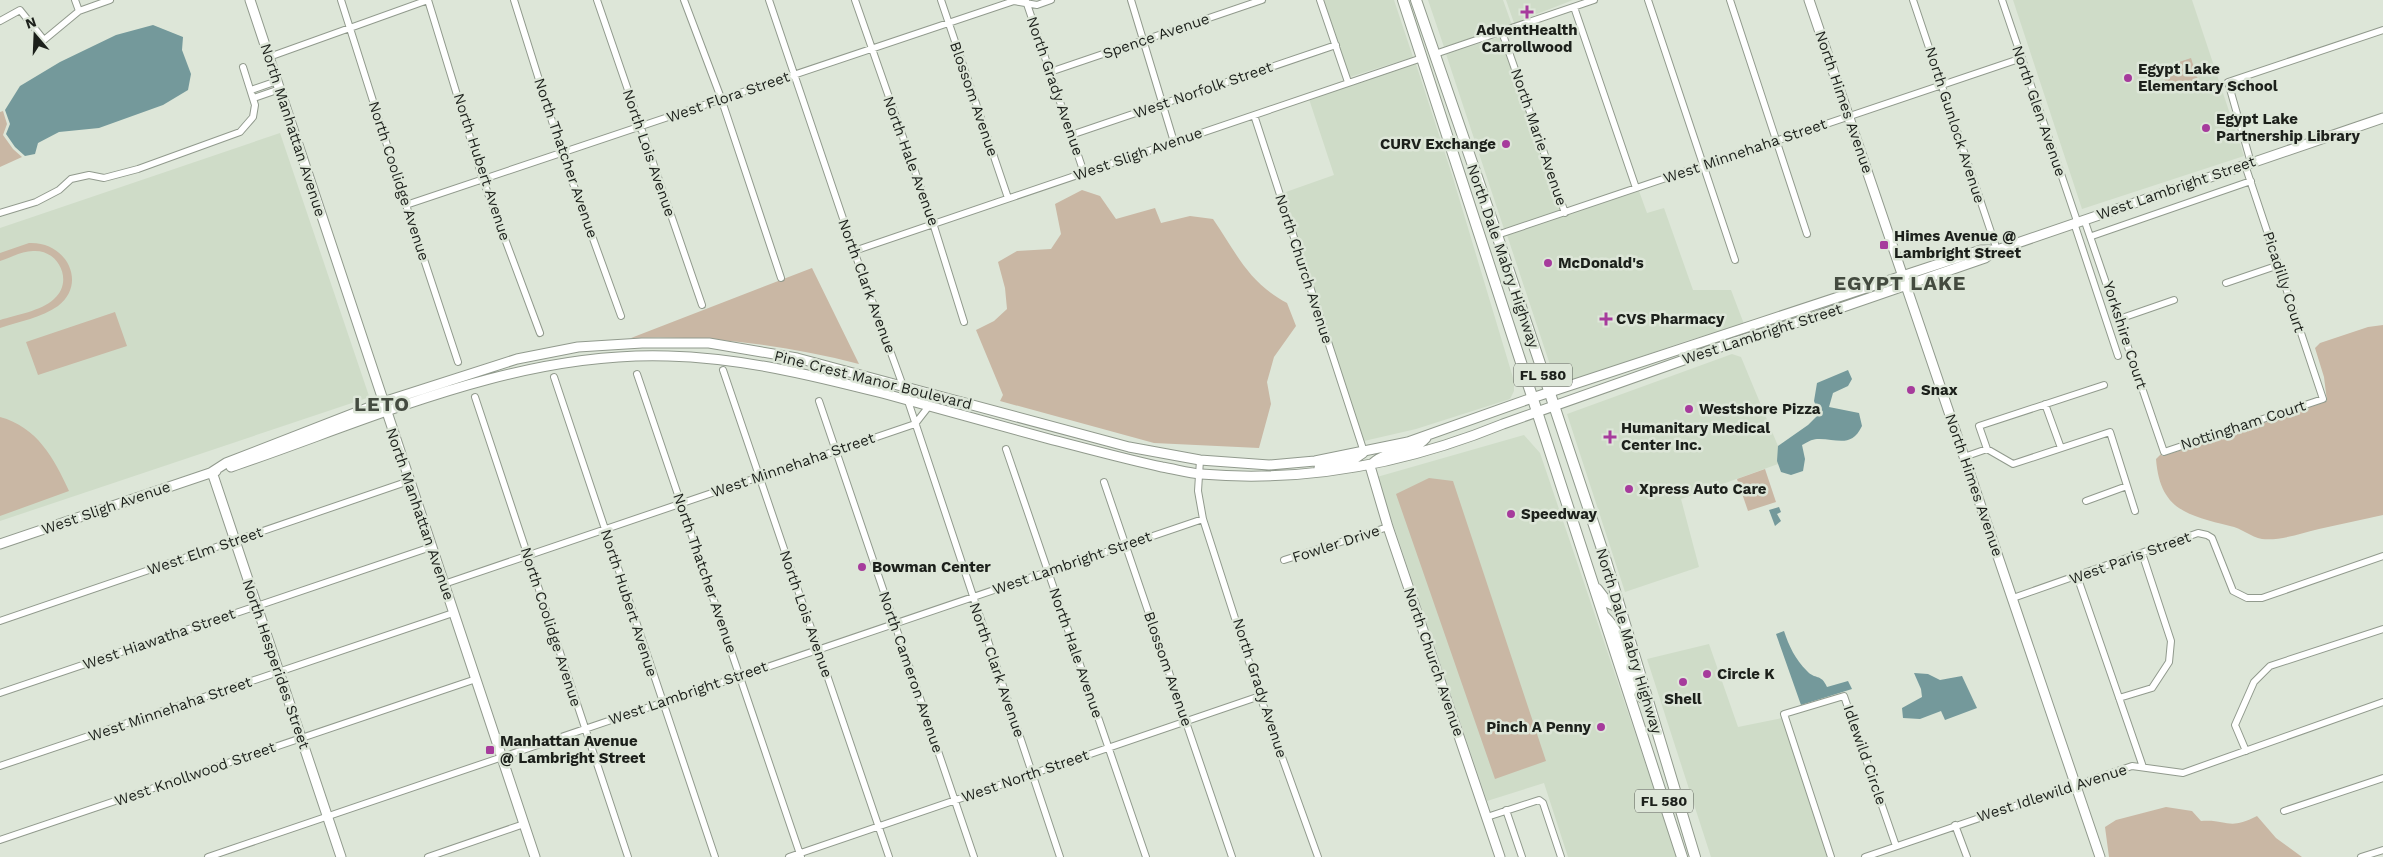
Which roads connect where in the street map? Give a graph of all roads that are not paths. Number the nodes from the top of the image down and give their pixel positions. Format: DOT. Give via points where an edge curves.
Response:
graph roads {
  1 [pos="75,0"];
  2 [pos="110,0"];
  3 [pos="250,0"];
  4 [pos="341,0"];
  5 [pos="428,0"];
  6 [pos="514,0"];
  7 [pos="597,0"];
  8 [pos="684,0"];
  9 [pos="770,0"];
  10 [pos="855,0"];
  11 [pos="941,0"];
  12 [pos="1051,0"];
  13 [pos="1131,0"];
  14 [pos="1262,0"];
  15 [pos="1320,0"];
  16 [pos="1403,0"];
  17 [pos="1409,0"];
  18 [pos="1416,0"];
  19 [pos="1594,0"];
  20 [pos="1648,0"];
  21 [pos="1730,0"];
  22 [pos="1809,0"];
  23 [pos="1914,0"];
  24 [pos="2002,0"];
  25 [pos="1026,1"];
  26 [pos="1574,7"];
  27 [pos="79,11"];
  28 [pos="0,20"];
  29 [pos="949,24"];
  30 [pos="351,27"];
  31 [pos="2383,30"];
  32 [pos="1502,32"];
  33 [pos="1144,40"];
  34 [pos="1336,45"];
  35 [pos="871,49"];
  36 [pos="1435,54"];
  37 [pos="269,57"];
  38 [pos="1422,58"];
  39 [pos="2022,58"];
  40 [pos="243,67"];
  41 [pos="1050,72"];
  42 [pos="794,74"];
  43 [pos="1348,82"];
  44 [pos="278,85"];
  45 [pos="1942,86"];
  46 [pos="251,90"];
  47 [pos="254,98"];
  48 [pos="721,98"];
  49 [pos="1161,103"];
  50 [pos="1254,115"];
  51 [pos="1849,116"];
  52 [pos="2383,118"];
  53 [pos="639,127"];
  54 [pos="1071,135"];
  55 [pos="1776,141"];
  56 [pos="1174,142"];
  57 [pos="562,153"];
  58 [pos="2248,164"];
  59 [pos="1703,166"];
  60 [pos="1474,168"];
  61 [pos="1084,173"];
  62 [pos="484,180"];
  63 [pos="2251,181"];
  64 [pos="1636,188"];
  65 [pos="1008,198"];
  66 [pos="406,205"];
  67 [pos="0,213"];
  68 [pos="1565,213"];
  69 [pos="2081,220"];
  70 [pos="934,223"];
  71 [pos="1807,234"];
  72 [pos="1497,235"];
  73 [pos="2092,236"];
  74 [pos="1996,250"];
  75 [pos="854,251"];
  76 [pos="1735,260"];
  77 [pos="2279,265"];
  78 [pos="1902,276"];
  79 [pos="781,278"];
  80 [pos="2226,283"];
  81 [pos="1906,286"];
  82 [pos="2174,300"];
  83 [pos="702,305"];
  84 [pos="621,316"];
  85 [pos="2119,319"];
  86 [pos="964,322"];
  87 [pos="540,333"];
  88 [pos="2118,356"];
  89 [pos="458,362"];
  90 [pos="723,370"];
  91 [pos="637,374"];
  92 [pos="554,377"];
  93 [pos="2104,385"];
  94 [pos="903,386"];
  95 [pos="1549,393"];
  96 [pos="475,397"];
  97 [pos="1532,398"];
  98 [pos="2323,399"];
  99 [pos="907,400"];
  100 [pos="819,401"];
  101 [pos="383,402"];
  102 [pos="2045,404"];
  103 [pos="929,406"];
  104 [pos="1553,406"];
  105 [pos="386,412"];
  106 [pos="1537,412"];
  107 [pos="915,424"];
  108 [pos="1429,435"];
  109 [pos="2062,448"];
  110 [pos="1006,449"];
  111 [pos="1987,449"];
  112 [pos="836,451"];
  113 [pos="1364,452"];
  114 [pos="2164,452"];
  115 [pos="1964,457"];
  116 [pos="1200,460"];
  117 [pos="1370,466"];
  118 [pos="212,472"];
  119 [pos="1198,474"];
  120 [pos="1300,474"];
  121 [pos="759,477"];
  122 [pos="409,481"];
  123 [pos="1104,482"];
  124 [pos="2127,486"];
  125 [pos="2086,501"];
  126 [pos="682,503"];
  127 [pos="2136,511"];
  128 [pos="1203,519"];
  129 [pos="1388,528"];
  130 [pos="605,529"];
  131 [pos="235,540"];
  132 [pos="0,544"];
  133 [pos="1126,545"];
  134 [pos="431,547"];
  135 [pos="2142,553"];
  136 [pos="527,556"];
  137 [pos="2383,556"];
  138 [pos="1284,560"];
  139 [pos="1048,571"];
  140 [pos="2077,576"];
  141 [pos="1590,579"];
  142 [pos="444,584"];
  143 [pos="972,597"];
  144 [pos="2013,598"];
  145 [pos="257,606"];
  146 [pos="1618,607"];
  147 [pos="454,613"];
  148 [pos="1603,616"];
  149 [pos="0,621"];
  150 [pos="895,623"];
  151 [pos="2383,629"];
  152 [pos="818,649"];
  153 [pos="279,672"];
  154 [pos="740,676"];
  155 [pos="476,679"];
  156 [pos="0,693"];
  157 [pos="1260,696"];
  158 [pos="2119,698"];
  159 [pos="662,702"];
  160 [pos="2383,702"];
  161 [pos="1648,704"];
  162 [pos="1186,721"];
  163 [pos="585,728"];
  164 [pos="301,738"];
  165 [pos="1646,745"];
  166 [pos="1109,748"];
  167 [pos="2246,751"];
  168 [pos="502,756"];
  169 [pos="0,766"];
  170 [pos="1666,767"];
  171 [pos="2143,767"];
  172 [pos="1032,774"];
  173 [pos="2383,778"];
  174 [pos="2076,785"];
  175 [pos="954,800"];
  176 [pos="1664,803"];
  177 [pos="1506,810"];
  178 [pos="2284,811"];
  179 [pos="328,816"];
  180 [pos="1487,817"];
  181 [pos="1684,823"];
  182 [pos="524,824"];
  183 [pos="1956,825"];
  184 [pos="878,826"];
  185 [pos="0,840"];
  186 [pos="1896,846"];
  187 [pos="2383,850"];
  188 [pos="801,855"];
  189 [pos="208,857"];
  190 [pos="341,857"];
  191 [pos="428,857"];
  192 [pos="535,857"];
  193 [pos="628,857"];
  194 [pos="715,857"];
  195 [pos="789,857"];
  196 [pos="888,857"];
  197 [pos="974,857"];
  198 [pos="1060,857"];
  199 [pos="1146,857"];
  200 [pos="1232,857"];
  201 [pos="1318,857"];
  202 [pos="1500,857"];
  203 [pos="1522,857"];
  204 [pos="1561,857"];
  205 [pos="1682,857"];
  206 [pos="1695,857"];
  207 [pos="1831,857"];
  208 [pos="1865,857"];
  209 [pos="1967,857"];
  210 [pos="2100,857"];
  211 [pos="2361,857"];
  1 -- 27 [label="street"];
  2 -- 27 [label="street"];
  3 -- 37 [label="main road, North Manhattan Avenue"];
  4 -- 30 [label="street, North Coolidge Avenue"];
  5 -- 30 [label="street"];
  5 -- 62 [label="street, North Hubert Avenue"];
  6 -- 57 [label="street, North Thatcher Avenue"];
  7 -- 53 [label="street, North Lois Avenue"];
  8 -- 48 [label="street"];
  9 -- 42 [label="street, North Clark Avenue"];
  10 -- 35 [label="street, North Hale Avenue"];
  11 -- 29 [label="street, Blossom Avenue"];
  12 -- 25 [label="street, West Flora Street" via="1038,5"];
  13 -- 33 [label="street"];
  14 -- 33 [label="street, Spence Avenue"];
  15 -- 34 [label="street"];
  16 -- 38 [label="main road, North Dale Mabry Highway / FL 580"];
  17 -- 36 [label="main road" via="1422,40"];
  18 -- 36 [label="main road, North Dale Mabry Highway / FL 580"];
  19 -- 26 [label="street"];
  20 -- 59 [label="street"];
  21 -- 55 [label="street"];
  22 -- 51 [label="main road, North Himes Avenue"];
  23 -- 45 [label="street, North Gunlock Avenue"];
  24 -- 39 [label="street, North Glen Avenue"];
  25 -- 29 [label="street, West Flora Street" via="1014,1"];
  25 -- 41 [label="street, North Grady Avenue"];
  26 -- 32 [label="street"];
  26 -- 64 [label="street"];
  27 -- 28 [label="street" via="44,40 20,10"];
  29 -- 35 [label="street, West Flora Street"];
  29 -- 65 [label="street, Blossom Avenue"];
  30 -- 37 [label="street"];
  30 -- 66 [label="street, North Coolidge Avenue"];
  31 -- 58 [label="street, Picadilly Court" via="2228,82"];
  32 -- 36 [label="street"];
  32 -- 68 [label="street, North Marie Avenue"];
  33 -- 41 [label="street, Spence Avenue"];
  33 -- 49 [label="street"];
  34 -- 43 [label="street"];
  34 -- 49 [label="street, West Norfolk Street"];
  35 -- 42 [label="street, West Flora Street"];
  35 -- 70 [label="street, North Hale Avenue"];
  36 -- 60 [label="main road, North Dale Mabry Highway / FL 580"];
  37 -- 44 [label="main road, North Manhattan Avenue"];
  38 -- 43 [label="street, West Sligh Avenue"];
  38 -- 60 [label="main road" via="1434,73 1464,158"];
  38 -- 97 [label="main road, North Dale Mabry Highway / FL 580"];
  39 -- 45 [label="street, West Minnehaha Street"];
  39 -- 69 [label="street, North Glen Avenue"];
  40 -- 46 [label="street"];
  41 -- 54 [label="street, North Grady Avenue"];
  42 -- 48 [label="street, West Flora Street"];
  42 -- 75 [label="street, North Clark Avenue"];
  43 -- 50 [label="street, West Sligh Avenue"];
  44 -- 46 [label="street"];
  44 -- 47 [label="street"];
  44 -- 101 [label="main road, North Manhattan Avenue"];
  45 -- 51 [label="street, West Minnehaha Street"];
  45 -- 74 [label="street, North Gunlock Avenue"];
  46 -- 47 [label="street"];
  47 -- 67 [label="street" via="253,117 240,132 138,169 104,178 89,175 71,179 59,190 36,202"];
  48 -- 53 [label="street, West Flora Street"];
  48 -- 79 [label="street"];
  49 -- 54 [label="street, West Norfolk Street"];
  49 -- 56 [label="street"];
  50 -- 56 [label="street, West Sligh Avenue"];
  50 -- 113 [label="street, North Church Avenue"];
  51 -- 55 [label="street, West Minnehaha Street"];
  51 -- 78 [label="main road, North Himes Avenue"];
  52 -- 58 [label="main road, West Lambright Street"];
  53 -- 57 [label="street, West Flora Street"];
  53 -- 83 [label="street, North Lois Avenue"];
  54 -- 61 [label="street, North Grady Avenue"];
  55 -- 59 [label="street, West Minnehaha Street"];
  55 -- 71 [label="street"];
  56 -- 61 [label="street, West Sligh Avenue"];
  57 -- 62 [label="street, West Flora Street"];
  57 -- 84 [label="street, North Thatcher Avenue"];
  58 -- 63 [label="street, Picadilly Court"];
  58 -- 69 [label="main road, West Lambright Street"];
  59 -- 64 [label="street, West Minnehaha Street"];
  59 -- 76 [label="street"];
  60 -- 72 [label="main road, North Dale Mabry Highway / FL 580"];
  61 -- 65 [label="street, West Sligh Avenue"];
  62 -- 66 [label="street, West Flora Street"];
  62 -- 87 [label="street, North Hubert Avenue"];
  63 -- 73 [label="street"];
  63 -- 77 [label="street, Picadilly Court"];
  64 -- 68 [label="street, West Minnehaha Street"];
  65 -- 70 [label="street, West Sligh Avenue"];
  66 -- 89 [label="street, North Coolidge Avenue"];
  68 -- 72 [label="street, West Minnehaha Street"];
  69 -- 73 [label="street, Yorkshire Court"];
  69 -- 74 [label="main road, West Lambright Street"];
  69 -- 88 [label="street" via="2075,226"];
  70 -- 75 [label="street, West Sligh Avenue"];
  70 -- 86 [label="street, North Hale Avenue"];
  72 -- 95 [label="main road, North Dale Mabry Highway / FL 580"];
  73 -- 85 [label="street, Yorkshire Court"];
  74 -- 78 [label="main road, West Lambright Street" via="1981,250"];
  74 -- 81 [label="main road, West Lambright Street" via="1985,258"];
  75 -- 94 [label="street, North Clark Avenue"];
  77 -- 80 [label="street"];
  77 -- 98 [label="street, Picadilly Court"];
  78 -- 81 [label="main road, North Himes Avenue"];
  78 -- 95 [label="main road, West Lambright Street"];
  81 -- 104 [label="main road, West Lambright Street"];
  81 -- 115 [label="main road, North Himes Avenue"];
  82 -- 85 [label="street"];
  85 -- 114 [label="street, Yorkshire Court"];
  90 -- 121 [label="street, North Lois Avenue"];
  91 -- 126 [label="street, North Thatcher Avenue"];
  92 -- 130 [label="street, North Hubert Avenue"];
  93 -- 102 [label="street"];
  94 -- 99 [label="street, North Clark Avenue"];
  94 -- 101 [label="main road, Pine Crest Manor Boulevard" via="797,358 709,343 642,343 578,347 518,359"];
  94 -- 116 [label="main road, Pine Crest Manor Boulevard" via="1129,447"];
  95 -- 97 [label="main road, Pine Crest Manor Boulevard"];
  95 -- 104 [label="main road, North Dale Mabry Highway / FL 580"];
  96 -- 136 [label="street, North Coolidge Avenue"];
  97 -- 106 [label="main road, North Dale Mabry Highway / FL 580"];
  97 -- 108 [label="main road, Pine Crest Manor Boulevard"];
  98 -- 114 [label="street, Nottingham Court"];
  99 -- 103 [label="main road, Pine Crest Manor Boulevard"];
  99 -- 105 [label="main road, Pine Crest Manor Boulevard" via="758,363 656,356 596,358 518,372"];
  99 -- 107 [label="street, North Clark Avenue"];
  100 -- 112 [label="street, North Cameron Avenue"];
  101 -- 105 [label="main road, North Manhattan Avenue"];
  101 -- 118 [label="main road, West Sligh Avenue" via="226,463"];
  102 -- 109 [label="street"];
  102 -- 111 [label="street" via="1979,426"];
  103 -- 107 [label="street"];
  103 -- 119 [label="main road, Pine Crest Manor Boulevard" via="1125,459"];
  104 -- 106 [label="main road, Pine Crest Manor Boulevard"];
  104 -- 146 [label="main road, North Dale Mabry Highway / FL 580" via="1606,561"];
  105 -- 118 [label="main road, West Sligh Avenue"];
  105 -- 122 [label="main road, North Manhattan Avenue"];
  106 -- 117 [label="main road, Pine Crest Manor Boulevard" via="1458,441"];
  106 -- 141 [label="main road, North Dale Mabry Highway / FL 580"];
  107 -- 112 [label="street, West Minnehaha Street"];
  107 -- 143 [label="street, North Clark Avenue"];
  108 -- 113 [label="main road, Pine Crest Manor Boulevard"];
  108 -- 117 [label="main road, Pine Crest Manor Boulevard" via="1415,447 1377,458"];
  109 -- 111 [label="street" via="2013,464"];
  109 -- 124 [label="street" via="2110,432"];
  110 -- 139 [label="street, North Hale Avenue"];
  111 -- 115 [label="street"];
  112 -- 121 [label="street, West Minnehaha Street"];
  112 -- 150 [label="street, North Cameron Avenue"];
  113 -- 116 [label="main road, Pine Crest Manor Boulevard" via="1269,465"];
  113 -- 120 [label="main road, Pine Crest Manor Boulevard" via="1350,462"];
  115 -- 144 [label="main road, North Himes Avenue"];
  116 -- 119 [label="street, North Grady Avenue"];
  117 -- 120 [label="main road, Pine Crest Manor Boulevard"];
  117 -- 129 [label="main road, North Church Avenue"];
  118 -- 131 [label="main road, North Hesperides Street"];
  118 -- 132 [label="main road, West Sligh Avenue"];
  119 -- 120 [label="main road, Pine Crest Manor Boulevard" via="1269,477"];
  119 -- 128 [label="street, North Grady Avenue"];
  121 -- 126 [label="street, West Minnehaha Street"];
  121 -- 152 [label="street, North Lois Avenue"];
  122 -- 131 [label="street, West Elm Street"];
  122 -- 134 [label="main road, North Manhattan Avenue"];
  123 -- 133 [label="street, Blossom Avenue"];
  124 -- 125 [label="street"];
  124 -- 127 [label="street"];
  126 -- 130 [label="street, West Minnehaha Street"];
  126 -- 154 [label="street, North Thatcher Avenue"];
  128 -- 133 [label="street, West Lambright Street"];
  128 -- 157 [label="street, North Grady Avenue"];
  129 -- 138 [label="street, Fowler Drive"];
  129 -- 180 [label="main road, North Church Avenue"];
  130 -- 136 [label="street, West Minnehaha Street"];
  130 -- 159 [label="street, North Hubert Avenue"];
  131 -- 145 [label="main road, North Hesperides Street"];
  131 -- 149 [label="street, West Elm Street"];
  133 -- 139 [label="street, West Lambright Street"];
  133 -- 162 [label="street, Blossom Avenue"];
  134 -- 142 [label="main road, North Manhattan Avenue"];
  134 -- 145 [label="street, West Hiawatha Street"];
  135 -- 137 [label="street, West Paris Street" via="2198,533 2207,535 2212,538 2233,591 2246,598 2262,598"];
  135 -- 140 [label="street, West Paris Street"];
  135 -- 158 [label="street" via="2171,641 2169,662 2152,688"];
  136 -- 142 [label="street, West Minnehaha Street"];
  136 -- 163 [label="street, North Coolidge Avenue"];
  139 -- 143 [label="street, West Lambright Street"];
  139 -- 166 [label="street, North Hale Avenue"];
  140 -- 144 [label="street, West Paris Street"];
  140 -- 158 [label="street"];
  141 -- 146 [label="main road" via="1607,602"];
  141 -- 148 [label="main road, North Dale Mabry Highway / FL 580"];
  142 -- 147 [label="main road, North Manhattan Avenue"];
  143 -- 150 [label="street, West Lambright Street"];
  143 -- 172 [label="street, North Clark Avenue"];
  144 -- 174 [label="main road, North Himes Avenue"];
  145 -- 153 [label="main road, North Hesperides Street"];
  145 -- 156 [label="street, West Hiawatha Street"];
  146 -- 161 [label="main road, North Dale Mabry Highway / FL 580"];
  147 -- 153 [label="street, West Minnehaha Street"];
  147 -- 155 [label="main road, North Manhattan Avenue"];
  148 -- 161 [label="main road" via="1615,626 1634,684"];
  148 -- 165 [label="main road, North Dale Mabry Highway / FL 580"];
  150 -- 152 [label="street, West Lambright Street"];
  150 -- 175 [label="street, North Cameron Avenue"];
  151 -- 167 [label="street" via="2270,666 2254,682 2235,725"];
  152 -- 154 [label="street, West Lambright Street"];
  152 -- 184 [label="street, North Lois Avenue"];
  153 -- 164 [label="main road, North Hesperides Street"];
  153 -- 169 [label="street, West Minnehaha Street"];
  154 -- 159 [label="street, West Lambright Street"];
  154 -- 188 [label="street, North Thatcher Avenue"];
  155 -- 164 [label="street, West Knollwood Street"];
  155 -- 168 [label="main road, North Manhattan Avenue"];
  157 -- 162 [label="street, West North Street"];
  157 -- 201 [label="street, North Grady Avenue"];
  158 -- 171 [label="street"];
  159 -- 163 [label="street, West Lambright Street"];
  159 -- 194 [label="street, North Hubert Avenue"];
  160 -- 167 [label="street, West Idlewild Avenue"];
  161 -- 170 [label="main road, North Dale Mabry Highway / FL 580"];
  162 -- 166 [label="street, West North Street"];
  162 -- 200 [label="street, Blossom Avenue"];
  163 -- 168 [label="street, West Lambright Street"];
  163 -- 193 [label="street, North Coolidge Avenue"];
  164 -- 179 [label="main road, North Hesperides Street"];
  164 -- 185 [label="street, West Knollwood Street"];
  165 -- 170 [label="main road"];
  165 -- 176 [label="main road, North Dale Mabry Highway / FL 580"];
  166 -- 172 [label="street, West North Street"];
  166 -- 199 [label="street, North Hale Avenue"];
  167 -- 171 [label="street, West Idlewild Avenue" via="2183,773"];
  168 -- 179 [label="street, West Lambright Street"];
  168 -- 182 [label="main road, North Manhattan Avenue"];
  170 -- 181 [label="main road, North Dale Mabry Highway / FL 580"];
  171 -- 174 [label="street, West Idlewild Avenue" via="2132,766"];
  172 -- 175 [label="street, West North Street"];
  172 -- 198 [label="street, North Clark Avenue"];
  173 -- 178 [label="street"];
  174 -- 183 [label="street, West Idlewild Avenue"];
  174 -- 210 [label="main road, North Himes Avenue"];
  175 -- 184 [label="street, West North Street"];
  175 -- 197 [label="street, North Cameron Avenue"];
  176 -- 181 [label="main road"];
  176 -- 205 [label="main road, North Dale Mabry Highway / FL 580"];
  177 -- 180 [label="street"];
  177 -- 203 [label="street"];
  177 -- 204 [label="street" via="1539,800 1543,803"];
  179 -- 189 [label="street, West Lambright Street"];
  179 -- 190 [label="main road, North Hesperides Street"];
  180 -- 202 [label="main road, North Church Avenue"];
  181 -- 206 [label="main road, North Dale Mabry Highway / FL 580"];
  182 -- 191 [label="street"];
  182 -- 192 [label="main road, North Manhattan Avenue"];
  183 -- 186 [label="street, West Idlewild Avenue"];
  183 -- 209 [label="street"];
  184 -- 188 [label="street, West North Street"];
  184 -- 196 [label="street, North Lois Avenue"];
  186 -- 207 [label="street, Idlewild Circle" via="1844,696 1784,714"];
  186 -- 208 [label="street, West Idlewild Avenue"];
  187 -- 211 [label="street"];
  188 -- 195 [label="street, West North Street"];
}
